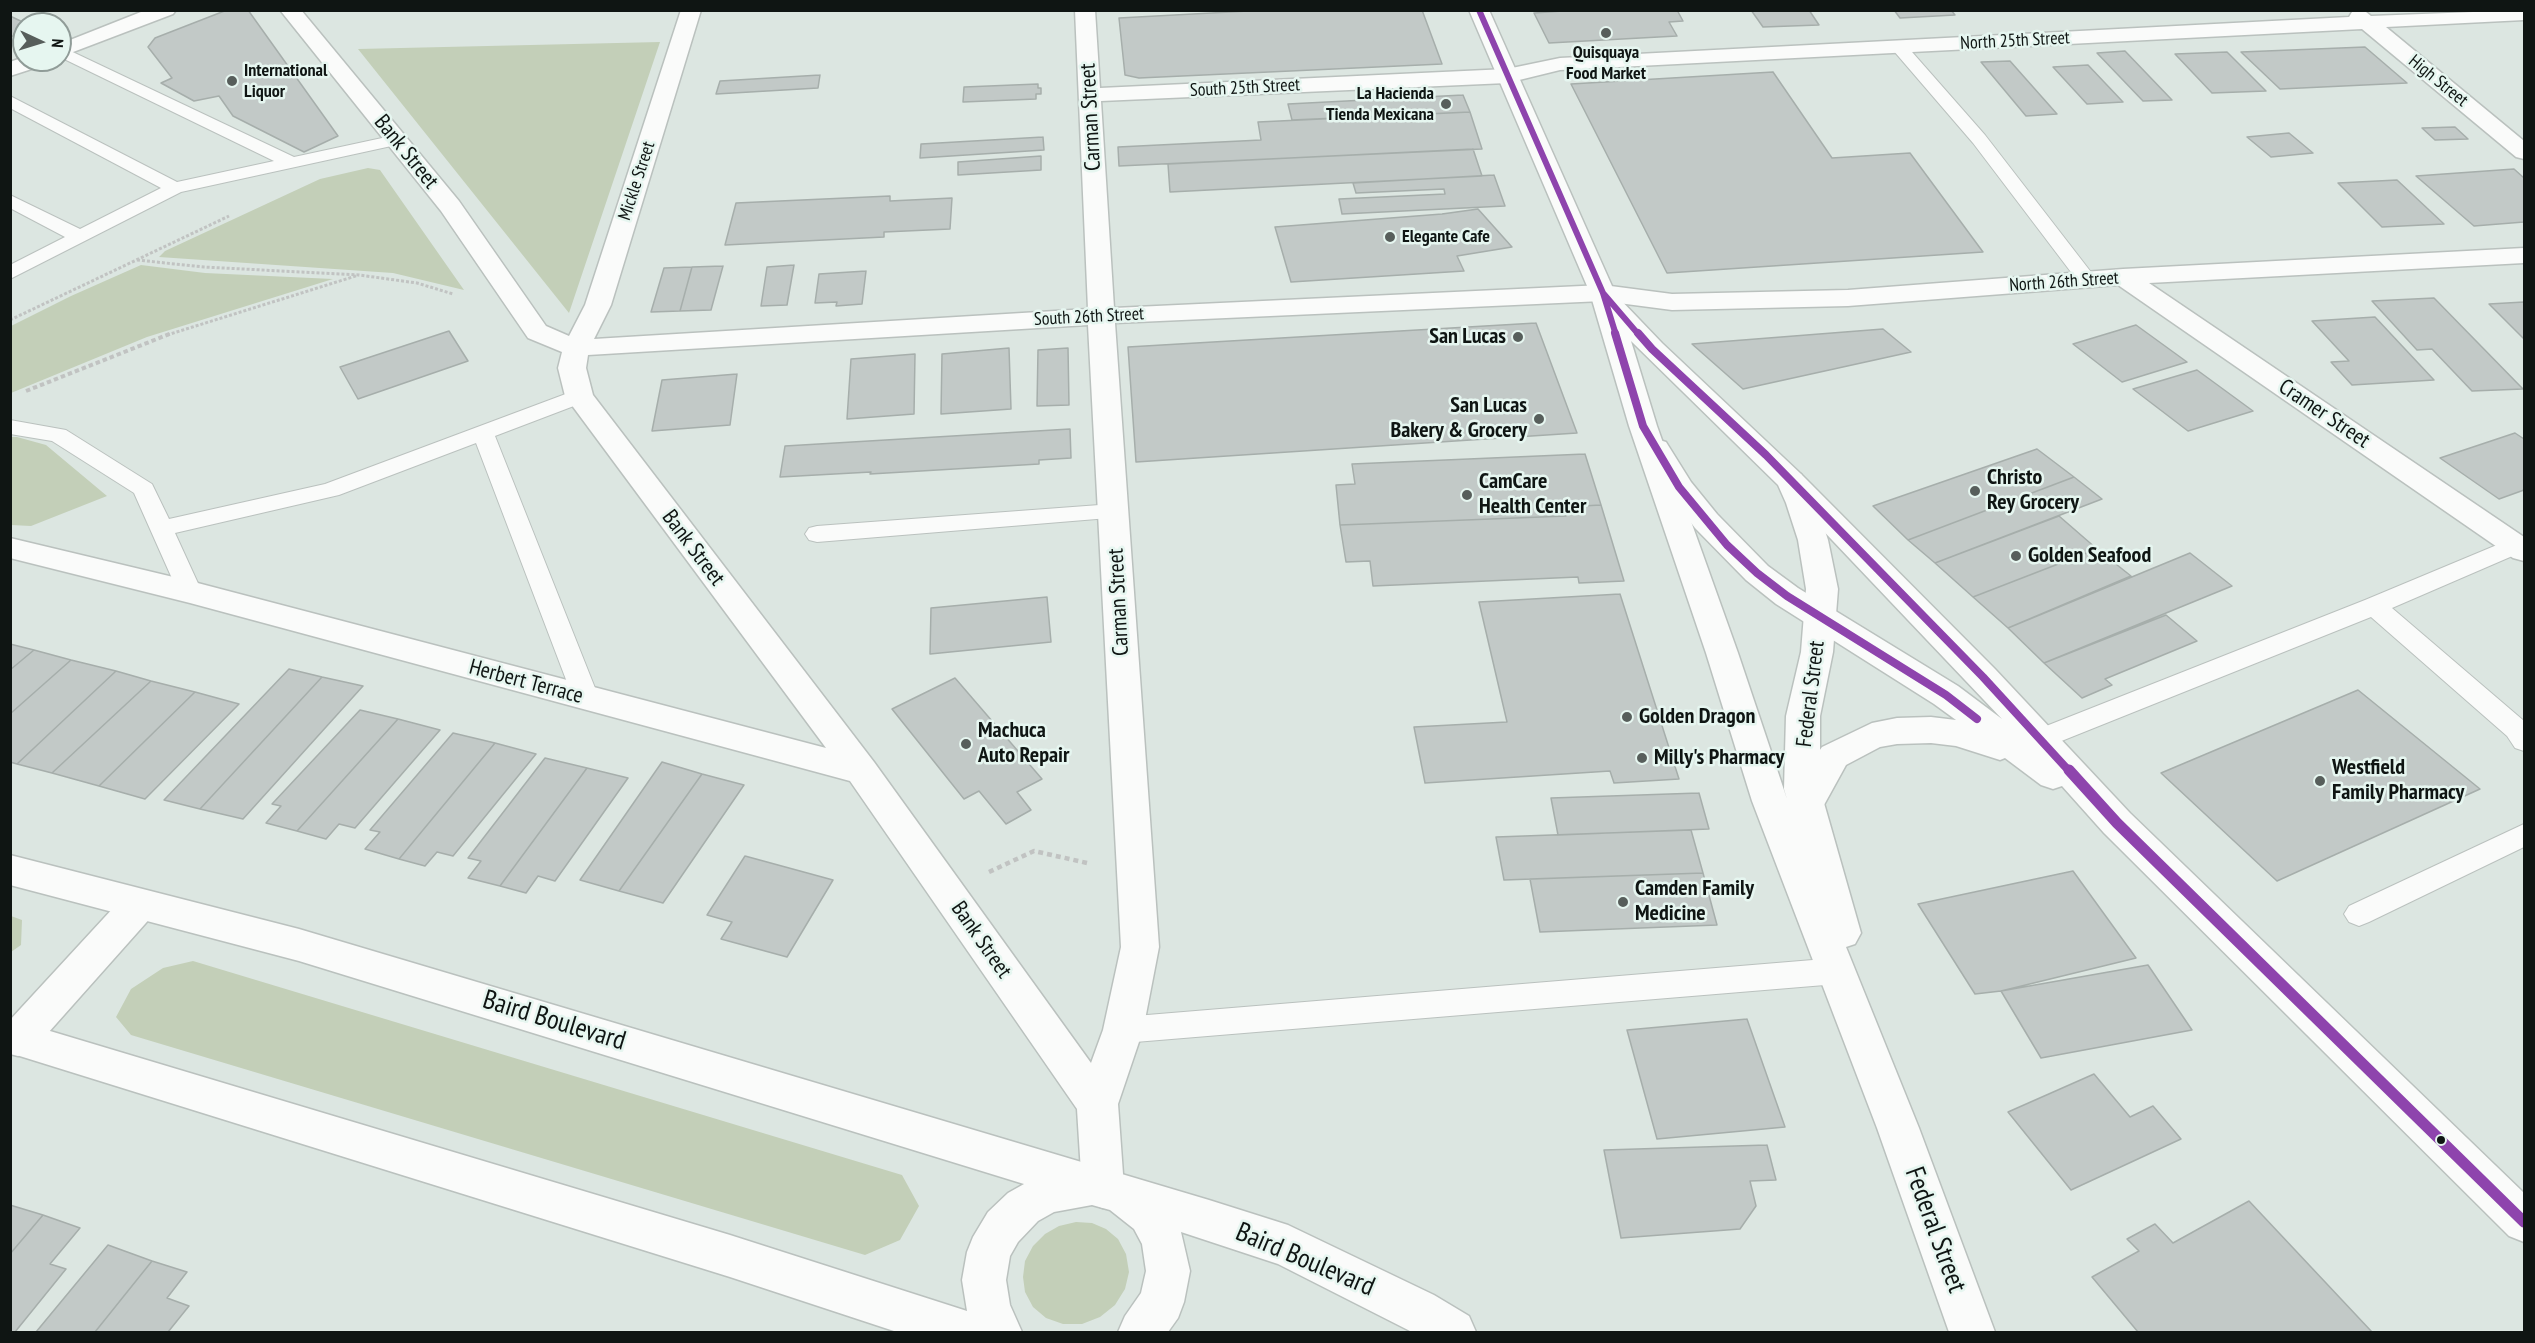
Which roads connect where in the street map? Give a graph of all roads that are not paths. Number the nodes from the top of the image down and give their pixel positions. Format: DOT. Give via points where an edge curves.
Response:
graph roads {
  1 [pos="166,10"];
  2 [pos="290,10"];
  3 [pos="691,10"];
  4 [pos="1084,10"];
  5 [pos="1479,10"];
  6 [pos="2524,14"];
  7 [pos="2359,16"];
  8 [pos="72,46"];
  9 [pos="1899,47"];
  10 [pos="72,57"];
  11 [pos="1507,76"];
  12 [pos="1090,95"];
  13 [pos="10,101"];
  14 [pos="396,140"];
  15 [pos="2524,152"];
  16 [pos="292,163"];
  17 [pos="175,188"];
  18 [pos="10,200"];
  19 [pos="80,237"];
  20 [pos="2524,255"];
  21 [pos="10,273"];
  22 [pos="2123,277"];
  23 [pos="2086,280"];
  24 [pos="1603,293"];
  25 [pos="1101,316"];
  26 [pos="576,348"];
  27 [pos="579,396"];
  28 [pos="1643,426"];
  29 [pos="10,427"];
  30 [pos="483,433"];
  31 [pos="1791,481"];
  32 [pos="1113,512"];
  33 [pos="162,528"];
  34 [pos="817,534"];
  35 [pos="10,548"];
  36 [pos="2520,548"];
  37 [pos="190,592"];
  38 [pos="2374,606"];
  39 [pos="1820,616"];
  40 [pos="586,698"];
  41 [pos="2524,741"];
  42 [pos="2035,749"];
  43 [pos="862,771"];
  44 [pos="1806,804"];
  45 [pos="2524,835"];
  46 [pos="10,870"];
  47 [pos="140,904"];
  48 [pos="2359,914"];
  49 [pos="1836,971"];
  50 [pos="1123,1030"];
  51 [pos="14,1037"];
  52 [pos="1096,1104"];
  53 [pos="1898,1128"];
  54 [pos="1104,1188"];
  55 [pos="2524,1222"];
  56 [pos="963,1332"];
  57 [pos="999,1332"];
  58 [pos="1141,1332"];
  59 [pos="1453,1332"];
  60 [pos="1972,1332"];
  1 -- 8 [label="street"];
  2 -- 14 [label="street, Bank Street"];
  3 -- 26 [label="street, Mickle Street" via="598,305"];
  4 -- 12 [label="street, Carman Street"];
  5 -- 11 [label="street, Federal Street"];
  6 -- 7 [label="street, North 25th Street"];
  7 -- 9 [label="street, North 25th Street"];
  7 -- 15 [label="street, High Street"];
  9 -- 11 [label="street, North 25th Street" via="1560,64"];
  9 -- 23 [label="lane" via="1979,139"];
  10 -- 16 [label="lane"];
  11 -- 12 [label="street, South 25th Street"];
  11 -- 24 [label="street, Federal Street"];
  12 -- 25 [label="street, Carman Street"];
  13 -- 17 [label="lane"];
  14 -- 16 [label="lane"];
  14 -- 26 [label="street, Bank Street" via="450,206 537,332"];
  16 -- 17 [label="lane"];
  17 -- 19 [label="lane"];
  18 -- 19 [label="lane"];
  19 -- 21 [label="lane"];
  20 -- 22 [label="street, North 26th Street"];
  22 -- 23 [label="street, North 26th Street"];
  22 -- 36 [label="street, Cramer Street"];
  23 -- 24 [label="street, North 26th Street" via="1848,298 1672,302"];
  24 -- 25 [label="street, South 26th Street"];
  24 -- 28 [label="street, Federal Street"];
  24 -- 31 [label="street, Federal Street" via="1652,349"];
  25 -- 26 [label="street, South 26th Street"];
  25 -- 32 [label="street, Carman Street"];
  26 -- 27 [label="street, Bank Street" via="572,368"];
  27 -- 30 [label="lane"];
  27 -- 43 [label="street, Bank Street"];
  28 -- 39 [label="street" via="1679,488 1728,545 1756,573"];
  28 -- 49 [label="street, Federal Street" via="1770,801"];
  29 -- 33 [label="lane" via="58,435 144,489"];
  30 -- 33 [label="lane" via="331,490"];
  30 -- 40 [label="lane"];
  31 -- 39 [label="street, Federal Street" via="1813,540 1822,589"];
  31 -- 42 [label="street" via="1983,677"];
  32 -- 34 [label="lane"];
  32 -- 50 [label="street, Carman Street" via="1140,947"];
  33 -- 37 [label="lane"];
  35 -- 37 [label="street, Herbert Terrace"];
  36 -- 38 [label="lane"];
  37 -- 40 [label="street, Herbert Terrace"];
  38 -- 41 [label="lane" via="2516,729"];
  38 -- 42 [label="lane"];
  39 -- 42 [label="street"];
  39 -- 44 [label="street, Federal Street" via="1803,716 1802,789"];
  40 -- 43 [label="street, Herbert Terrace"];
  42 -- 44 [label="street" via="1931,730 1872,736 1834,756"];
  42 -- 55 [label="street" via="2117,823"];
  43 -- 52 [label="street, Bank Street"];
  44 -- 53 [label="street, Federal Street"];
  45 -- 48 [label="lane"];
  46 -- 47 [label="street, Baird Boulevard"];
  47 -- 51 [label="street"];
  47 -- 54 [label="street, Baird Boulevard" via="299,945"];
  49 -- 50 [label="lane"];
  49 -- 53 [label="street, Federal Street"];
  50 -- 52 [label="street, Carman Street"];
  51 -- 56 [label="street" via="730,1256"];
  52 -- 54 [label="street, Carman Street"];
  53 -- 60 [label="street, Federal Street"];
  54 -- 57 [label="street, Baird Boulevard" via="1047,1193 1023,1207 1003,1227 989,1252 984,1280 988,1307"];
  54 -- 58 [label="street, Baird Boulevard" via="1149,1215 1163,1240 1168,1271 1162,1302"];
  54 -- 59 [label="street, Baird Boulevard" via="1288,1246"];
}
